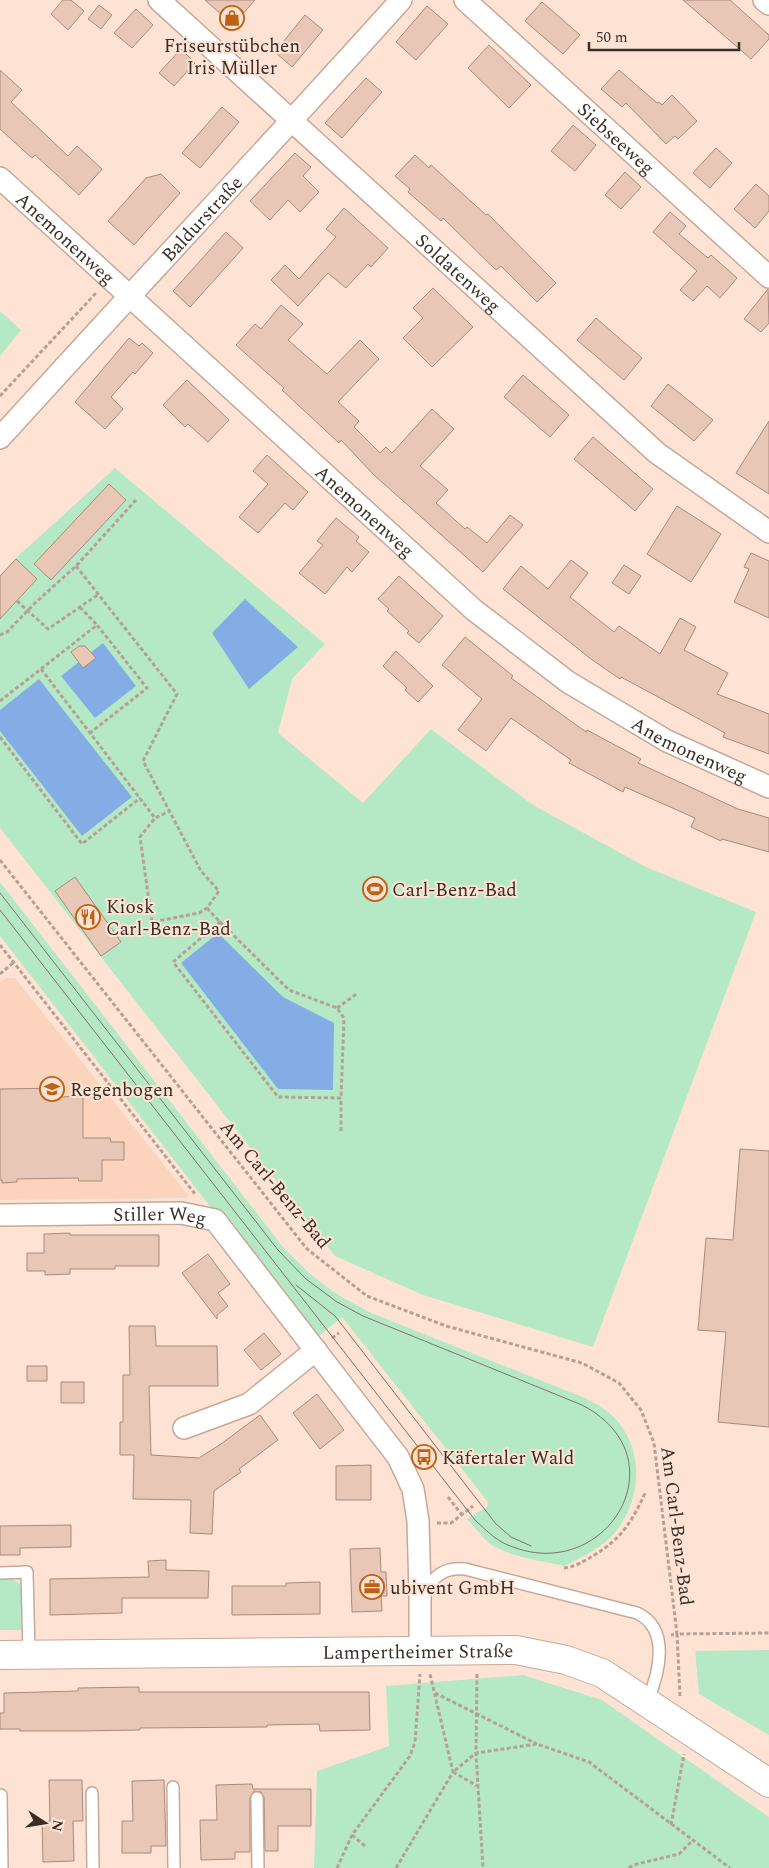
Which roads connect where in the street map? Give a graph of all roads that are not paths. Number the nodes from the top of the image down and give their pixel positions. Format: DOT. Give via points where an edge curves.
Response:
graph roads {
  1 [pos="159,0"];
  2 [pos="401,0"];
  3 [pos="465,0"];
  4 [pos="764,0"];
  5 [pos="769,4"];
  6 [pos="292,121"];
  7 [pos="0,178"];
  8 [pos="769,276"];
  9 [pos="129,295"];
  10 [pos="0,438"];
  11 [pos="769,532"];
  12 [pos="769,788"];
  13 [pos="0,1215"];
  14 [pos="316,1350"];
  15 [pos="184,1428"];
  16 [pos="0,1573"];
  17 [pos="420,1593"];
  18 [pos="29,1654"];
  19 [pos="0,1655"];
  20 [pos="420,1668"];
  21 [pos="647,1702"];
  22 [pos="769,1783"];
  23 [pos="173,1787"];
  24 [pos="92,1793"];
  25 [pos="1,1795"];
  26 [pos="257,1798"];
  27 [pos="2,1868"];
  28 [pos="93,1868"];
  29 [pos="174,1868"];
  30 [pos="258,1868"];
  1 -- 6 [label="street, Soldatenweg"];
  2 -- 6 [label="street, Baldurstraße"];
  3 -- 8 [label="street, Siebseeweg"];
  4 -- 5 [label="street"];
  6 -- 9 [label="street, Baldurstraße"];
  6 -- 11 [label="street, Soldatenweg" via="657,453"];
  7 -- 9 [label="street, Anemonenweg"];
  9 -- 10 [label="street, Baldurstraße"];
  9 -- 12 [label="street, Anemonenweg" via="474,610 568,682 667,741"];
  13 -- 14 [label="street, Stiller Weg" via="181,1213 216,1220"];
  14 -- 15 [label="street" via="249,1404"];
  14 -- 17 [label="street, Stiller Weg" via="398,1457 413,1489 418,1522"];
  16 -- 18 [label="lane" via="27,1572"];
  17 -- 20 [label="street, Stiller Weg"];
  17 -- 21 [label="lane" via="442,1572 465,1570 637,1613 652,1624 658,1637 657,1671"];
  18 -- 19 [label="street, Lampertheimer Straße"];
  18 -- 20 [label="street, Lampertheimer Straße"];
  20 -- 21 [label="street, Lampertheimer Straße" via="516,1650 566,1660 602,1673"];
  21 -- 22 [label="street, Lampertheimer Straße"];
  23 -- 29 [label="lane"];
  24 -- 28 [label="lane"];
  25 -- 27 [label="lane"];
  26 -- 30 [label="lane"];
}
